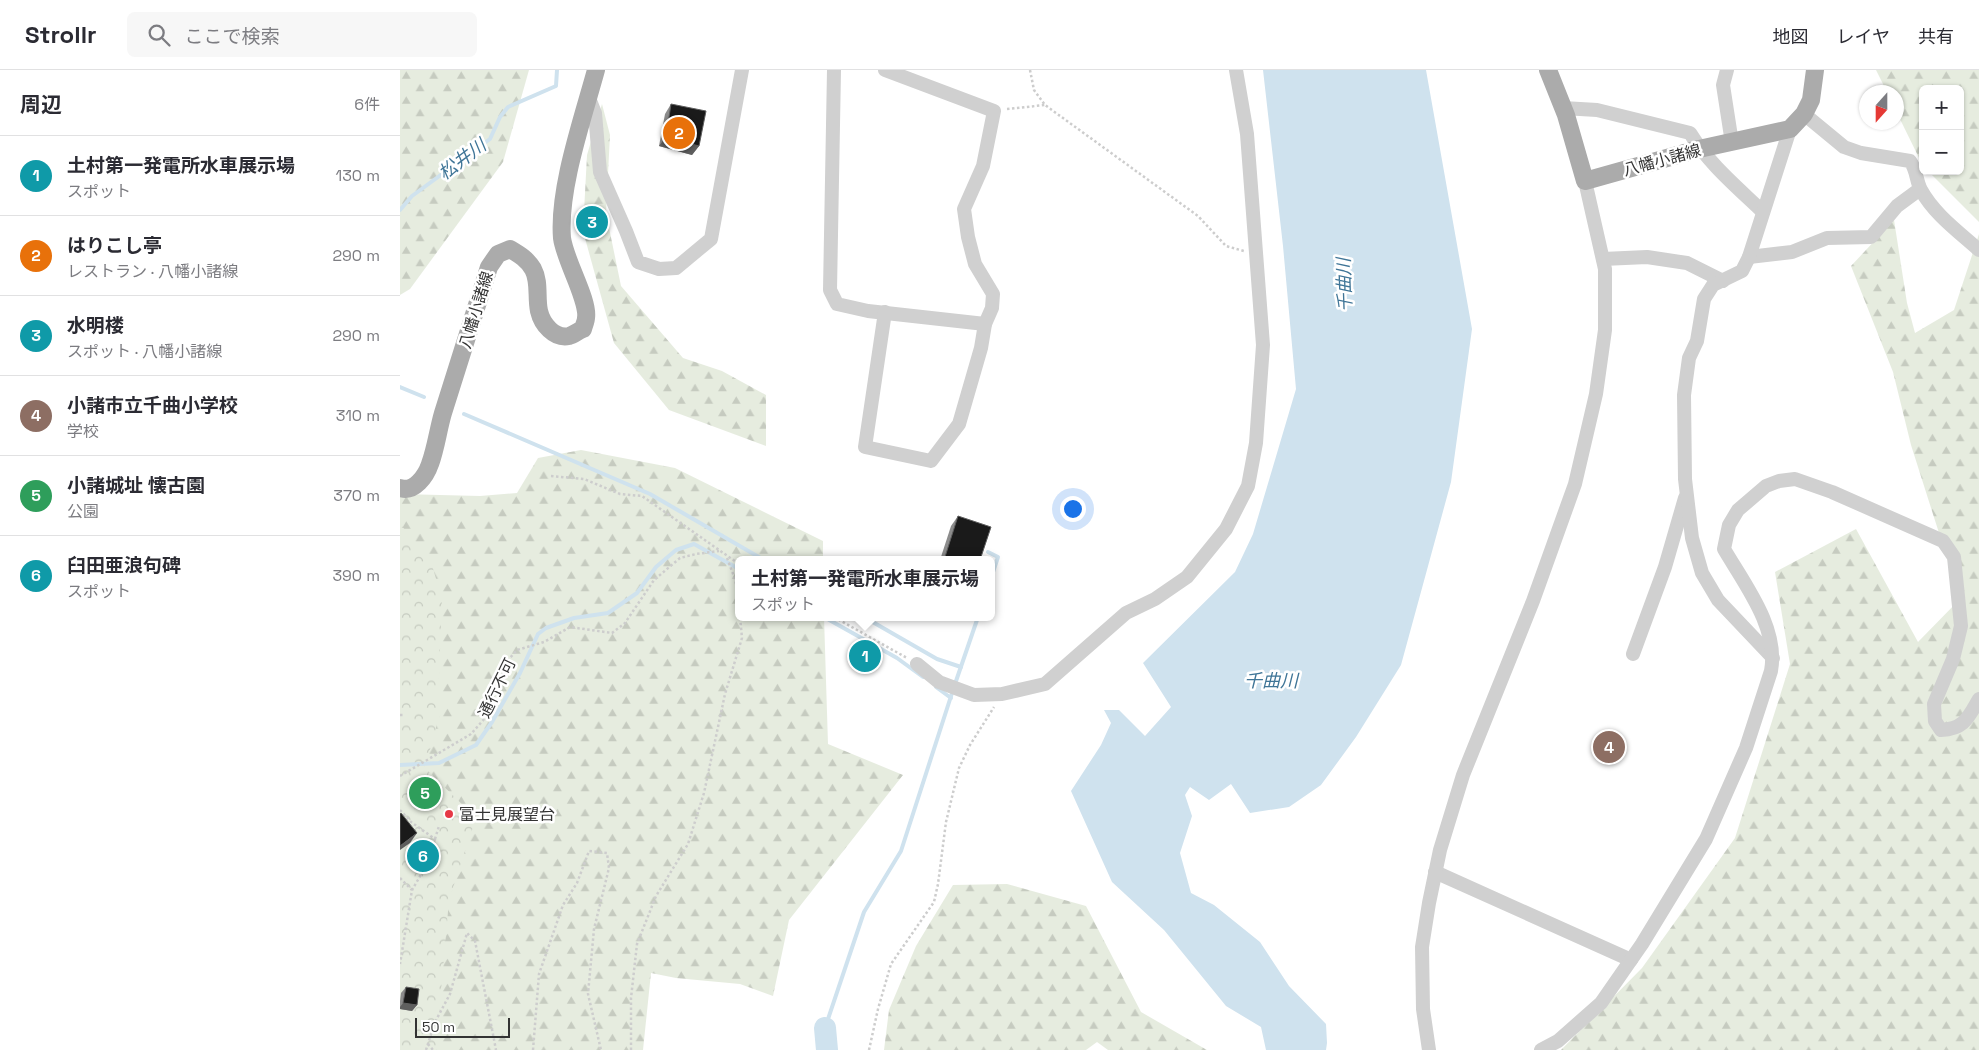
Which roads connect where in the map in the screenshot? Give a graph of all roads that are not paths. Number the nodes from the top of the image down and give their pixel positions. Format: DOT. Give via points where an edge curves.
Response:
graph roads {
  1 [pos="596,70"];
  2 [pos="742,70"];
  3 [pos="834,70"];
  4 [pos="885,70"];
  5 [pos="1236,70"];
  6 [pos="1548,70"];
  7 [pos="1726,70"];
  8 [pos="1815,70"];
  9 [pos="589,98"];
  10 [pos="1563,108"];
  11 [pos="1804,114"];
  12 [pos="1790,129"];
  13 [pos="1732,143"];
  14 [pos="1699,149"];
  15 [pos="1585,182"];
  16 [pos="1920,189"];
  17 [pos="1763,212"];
  18 [pos="1979,250"];
  19 [pos="1749,257"];
  20 [pos="1603,259"];
  21 [pos="1723,281"];
  22 [pos="885,312"];
  23 [pos="985,324"];
  24 [pos="400,488"];
  25 [pos="1687,492"];
  26 [pos="1633,654"];
  27 [pos="1773,659"];
  28 [pos="917,664"];
  29 [pos="1979,699"];
  30 [pos="1435,872"];
  31 [pos="1631,960"];
  32 [pos="1429,1050"];
  33 [pos="1541,1050"];
  1 -- 9 [label="main road, 八幡小諸線"];
  2 -- 9 [label="street" via="711,239 676,268 659,269 638,262 600,172 595,113"];
  3 -- 22 [label="street" via="830,290 837,304"];
  4 -- 23 [label="street" via="994,111 983,166 964,209 975,264 992,294 992,308"];
  5 -- 28 [label="street" via="1248,134 1263,345 1256,443 1248,486 1226,529 1187,577 1126,614 1046,684 1002,694 974,695 939,682"];
  6 -- 10 [label="main road"];
  7 -- 13 [label="street" via="1722,85"];
  8 -- 11 [label="main road" via="1811,100"];
  9 -- 24 [label="main road, 八幡小諸線" via="562,208 562,239 586,306 583,329 570,336 554,334 539,312 534,271 524,257 510,250 498,254 489,267 430,465 421,480 411,488"];
  10 -- 14 [label="street" via="1597,110 1690,134"];
  10 -- 15 [label="main road"];
  11 -- 12 [label="main road"];
  11 -- 16 [label="street" via="1844,147 1910,161"];
  12 -- 13 [label="main road, 八幡小諸線"];
  12 -- 17 [label="street"];
  13 -- 14 [label="main road, 八幡小諸線"];
  14 -- 15 [label="main road, 八幡小諸線"];
  14 -- 17 [label="street"];
  15 -- 20 [label="street"];
  16 -- 18 [label="street" via="1938,213"];
  16 -- 19 [label="street" via="1897,206 1871,236 1827,238 1792,252"];
  17 -- 19 [label="street"];
  19 -- 21 [label="street" via="1742,271"];
  20 -- 21 [label="street" via="1647,257 1687,263"];
  20 -- 30 [label="street" via="1605,330 1596,394 1575,484 1533,601 1463,775"];
  21 -- 25 [label="street" via="1713,285 1704,299 1697,340 1689,358 1684,395"];
  22 -- 23 [label="street"];
  22 -- 23 [label="street" via="865,446 930,460 959,424"];
  25 -- 26 [label="street" via="1665,567"];
  25 -- 27 [label="street" via="1692,538 1702,574 1718,600"];
  27 -- 29 [label="street" via="1766,623 1724,550 1729,525 1738,510 1766,486 1795,479 1943,541 1954,557 1960,626 1953,659 1934,704 1935,721 1941,730 1955,730 1968,718"];
  27 -- 31 [label="street" via="1746,748 1706,839"];
  30 -- 31 [label="street"];
  30 -- 32 [label="street" via="1422,947 1423,1009"];
  31 -- 33 [label="street" via="1601,1003 1558,1041"];
}
